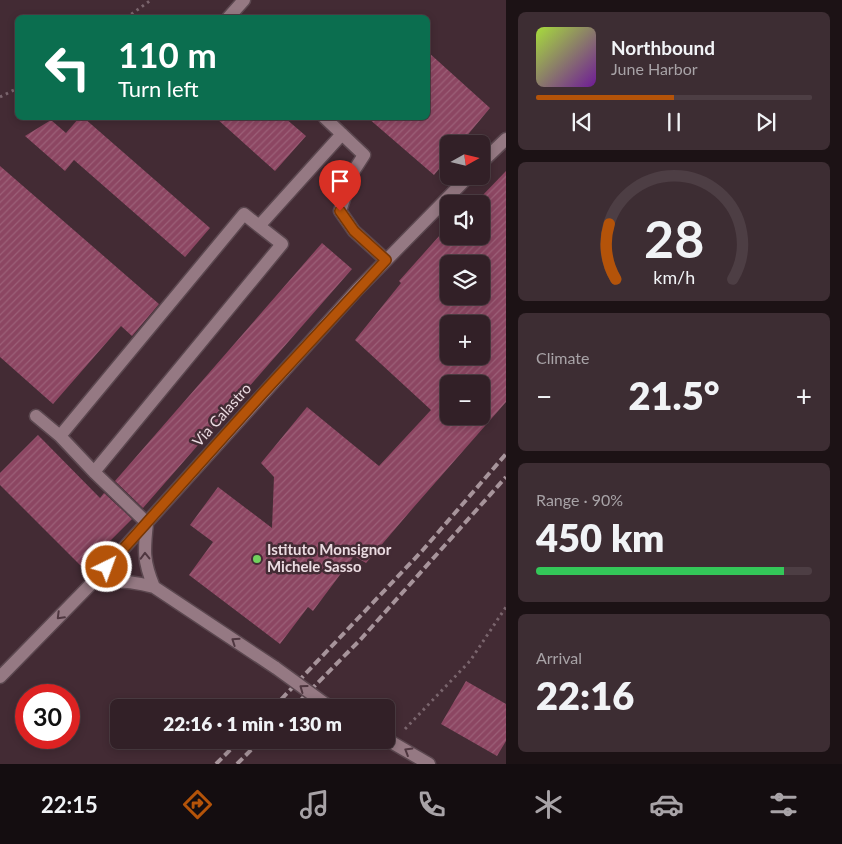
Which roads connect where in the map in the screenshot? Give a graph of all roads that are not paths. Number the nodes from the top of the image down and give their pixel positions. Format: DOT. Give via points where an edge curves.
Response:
graph roads {
  1 [pos="244,0"];
  2 [pos="231,15"];
  3 [pos="327,120"];
  4 [pos="342,134"];
  5 [pos="506,139"];
  6 [pos="490,154"];
  7 [pos="460,185"];
  8 [pos="259,226"];
  9 [pos="386,260"];
  10 [pos="36,416"];
  11 [pos="60,436"];
  12 [pos="94,472"];
  13 [pos="147,523"];
  14 [pos="94,581"];
  15 [pos="154,587"];
  16 [pos="0,676"];
  17 [pos="319,699"];
  18 [pos="395,744"];
  19 [pos="429,764"];
  1 -- 2 [label="street"];
  3 -- 4 [label="street"];
  4 -- 8 [label="street"];
  4 -- 9 [label="street" via="364,155 353,172 340,211 354,231"];
  5 -- 6 [label="street"];
  7 -- 9 [label="street, Via Calastro"];
  8 -- 11 [label="street" via="244,214"];
  8 -- 12 [label="street" via="282,244"];
  9 -- 13 [label="street, Via Calastro"];
  10 -- 11 [label="street"];
  11 -- 12 [label="street"];
  12 -- 13 [label="street"];
  13 -- 14 [label="street, Via Calastro"];
  15 -- 13 [label="street, one-way" via="144,554"];
  14 -- 15 [label="street" via="116,580"];
  14 -- 16 [label="street, Via Calastro, one-way"];
  17 -- 15 [label="street, one-way, bridge"];
  19 -- 18 [label="street, one-way"];
}
